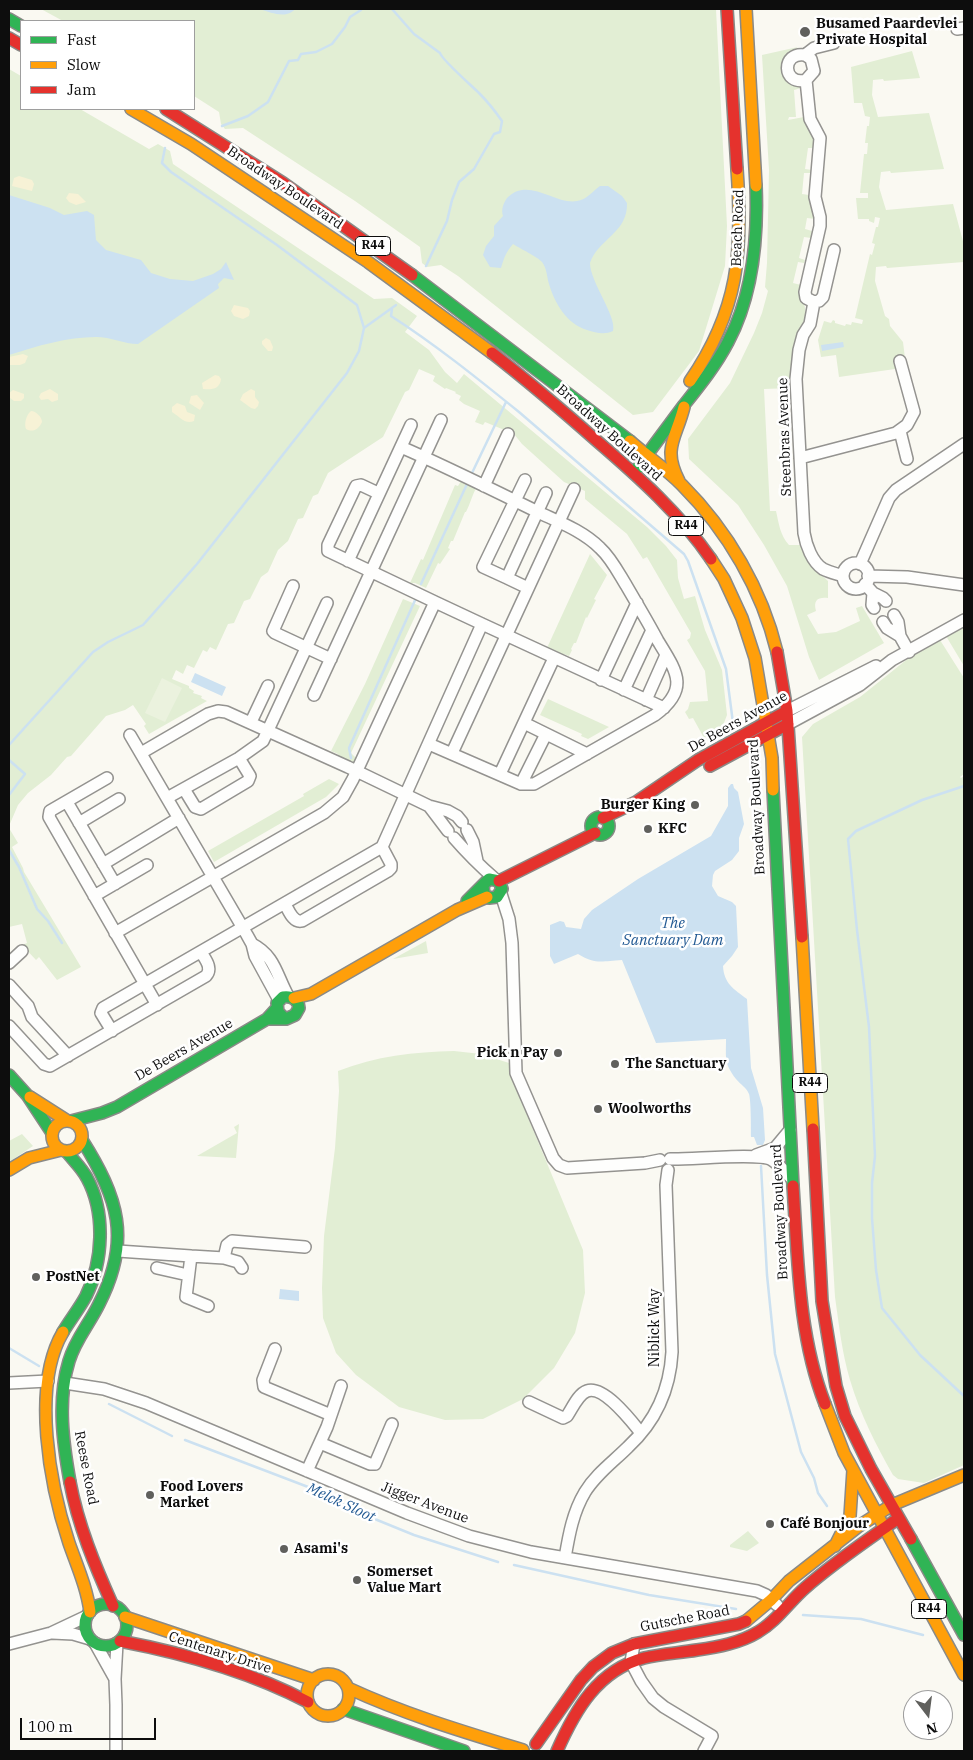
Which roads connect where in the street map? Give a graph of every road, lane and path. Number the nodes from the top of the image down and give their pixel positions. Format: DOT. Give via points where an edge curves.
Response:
graph roads {
  1 [pos="727,9"];
  2 [pos="746,9"];
  3 [pos="9,19"];
  4 [pos="20,25"];
  5 [pos="9,38"];
  6 [pos="834,44"];
  7 [pos="20,45"];
  8 [pos="805,55"];
  9 [pos="806,80"];
  10 [pos="133,110"];
  11 [pos="168,110"];
  12 [pos="834,250"];
  13 [pos="814,302"];
  14 [pos="900,361"];
  15 [pos="684,407"];
  16 [pos="441,420"];
  17 [pos="411,425"];
  18 [pos="900,431"];
  19 [pos="508,434"];
  20 [pos="964,444"];
  21 [pos="401,447"];
  22 [pos="642,453"];
  23 [pos="424,457"];
  24 [pos="800,458"];
  25 [pos="907,460"];
  26 [pos="624,464"];
  27 [pos="634,473"];
  28 [pos="525,480"];
  29 [pos="682,485"];
  30 [pos="484,486"];
  31 [pos="574,489"];
  32 [pos="378,493"];
  33 [pos="546,493"];
  34 [pos="515,500"];
  35 [pos="538,512"];
  36 [pos="559,522"];
  37 [pos="348,561"];
  38 [pos="860,564"];
  39 [pos="371,572"];
  40 [pos="843,576"];
  41 [pos="507,578"];
  42 [pos="869,584"];
  43 [pos="964,585"];
  44 [pos="293,586"];
  45 [pos="528,588"];
  46 [pos="886,601"];
  47 [pos="435,602"];
  48 [pos="327,603"];
  49 [pos="637,603"];
  50 [pos="874,608"];
  51 [pos="894,615"];
  52 [pos="964,620"];
  53 [pos="883,622"];
  54 [pos="482,624"];
  55 [pos="652,630"];
  56 [pos="506,635"];
  57 [pos="900,636"];
  58 [pos="306,648"];
  59 [pos="909,652"];
  60 [pos="666,655"];
  61 [pos="554,658"];
  62 [pos="331,659"];
  63 [pos="892,660"];
  64 [pos="601,680"];
  65 [pos="268,686"];
  66 [pos="624,690"];
  67 [pos="314,695"];
  68 [pos="646,700"];
  69 [pos="664,708"];
  70 [pos="787,711"];
  71 [pos="251,722"];
  72 [pos="524,723"];
  73 [pos="767,723"];
  74 [pos="788,724"];
  75 [pos="269,730"];
  76 [pos="546,734"];
  77 [pos="130,735"];
  78 [pos="769,736"];
  79 [pos="429,744"];
  80 [pos="141,753"];
  81 [pos="452,753"];
  82 [pos="587,754"];
  83 [pos="240,758"];
  84 [pos="356,771"];
  85 [pos="500,774"];
  86 [pos="107,778"];
  87 [pos="521,784"];
  88 [pos="184,789"];
  89 [pos="406,795"];
  90 [pos="167,798"];
  91 [pos="119,799"];
  92 [pos="67,802"];
  93 [pos="429,806"];
  94 [pos="179,818"];
  95 [pos="606,821"];
  96 [pos="79,823"];
  97 [pos="382,847"];
  98 [pos="103,864"];
  99 [pos="479,864"];
  100 [pos="147,865"];
  101 [pos="213,877"];
  102 [pos="115,884"];
  103 [pos="493,889"];
  104 [pos="94,896"];
  105 [pos="285,904"];
  106 [pos="243,928"];
  107 [pos="115,933"];
  108 [pos="22,951"];
  109 [pos="201,952"];
  110 [pos="9,963"];
  111 [pos="9,984"];
  112 [pos="145,984"];
  113 [pos="157,1004"];
  114 [pos="287,1004"];
  115 [pos="9,1026"];
  116 [pos="112,1031"];
  117 [pos="68,1056"];
  118 [pos="9,1075"];
  119 [pos="27,1095"];
  120 [pos="117,1107"];
  121 [pos="68,1120"];
  122 [pos="790,1130"];
  123 [pos="52,1135"];
  124 [pos="82,1138"];
  125 [pos="64,1150"];
  126 [pos="750,1157"];
  127 [pos="29,1158"];
  128 [pos="665,1165"];
  129 [pos="9,1170"];
  130 [pos="792,1179"];
  131 [pos="306,1247"];
  132 [pos="118,1251"];
  133 [pos="191,1256"];
  134 [pos="224,1258"];
  135 [pos="157,1268"];
  136 [pos="242,1268"];
  137 [pos="188,1276"];
  138 [pos="208,1306"];
  139 [pos="275,1349"];
  140 [pos="48,1381"];
  141 [pos="9,1383"];
  142 [pos="65,1383"];
  143 [pos="341,1386"];
  144 [pos="529,1402"];
  145 [pos="331,1415"];
  146 [pos="392,1424"];
  147 [pos="641,1433"];
  148 [pos="320,1443"];
  149 [pos="853,1470"];
  150 [pos="307,1472"];
  151 [pos="964,1476"];
  152 [pos="928,1492"];
  153 [pos="892,1506"];
  154 [pos="878,1515"];
  155 [pos="899,1517"];
  156 [pos="884,1528"];
  157 [pos="835,1546"];
  158 [pos="565,1558"];
  159 [pos="771,1600"];
  160 [pos="113,1606"];
  161 [pos="783,1611"];
  162 [pos="88,1614"];
  163 [pos="125,1617"];
  164 [pos="51,1633"];
  165 [pos="964,1635"];
  166 [pos="92,1641"];
  167 [pos="118,1642"];
  168 [pos="9,1644"];
  169 [pos="634,1644"];
  170 [pos="631,1662"];
  171 [pos="964,1675"];
  172 [pos="115,1679"];
  173 [pos="314,1680"];
  174 [pos="348,1688"];
  175 [pos="308,1702"];
  176 [pos="344,1709"];
  177 [pos="536,1744"];
  178 [pos="522,1750"];
  179 [pos="116,1751"];
  180 [pos="464,1751"];
  181 [pos="555,1751"];
  182 [pos="704,1751"];
  1 -- 22 [label="main road, Beach Road" via="739,222 733,289 720,330 700,367"];
  2 -- 15 [label="main road, Beach Road" via="755,172 754,264 744,305 732,335"];
  3 -- 4 [label="main road"];
  5 -- 7 [label="main road"];
  6 -- 8 [label="street" via="814,48"];
  8 -- 9 [label="street" via="814,67"];
  8 -- 9 [label="street" via="792,57 787,68 794,79"];
  9 -- 13 [label="street" via="810,119 819,134 820,143 815,197 820,226 805,292 806,298"];
  10 -- 26 [label="main road, Broadway Boulevard / R44" via="192,144 368,262 540,391"];
  11 -- 22 [label="main road, Broadway Boulevard / R44" via="283,183 388,256"];
  12 -- 13 [label="street" via="823,297"];
  13 -- 24 [label="street, Steenbras Avenue" via="810,324 801,342 796,372"];
  14 -- 18 [label="street" via="914,412"];
  15 -- 22 [label="main road, Beach Road"];
  15 -- 29 [label="main road" via="669,447 671,463"];
  16 -- 23 [label="street"];
  17 -- 21 [label="street"];
  18 -- 24 [label="street"];
  18 -- 25 [label="street"];
  19 -- 30 [label="street"];
  20 -- 38 [label="street" via="889,498"];
  21 -- 23 [label="street"];
  21 -- 32 [label="street"];
  22 -- 26 [label="main road, Beach Road"];
  22 -- 27 [label="main road, Beach Road"];
  22 -- 29 [label="main road, Broadway Boulevard / R44"];
  23 -- 30 [label="street"];
  23 -- 39 [label="street"];
  24 -- 40 [label="street, Steenbras Avenue" via="807,545 823,569"];
  26 -- 27 [label="main road, Broadway Boulevard / R44"];
  27 -- 73 [label="main road, Broadway Boulevard / R44" via="685,525 724,579 751,641"];
  28 -- 34 [label="street"];
  29 -- 70 [label="main road, Broadway Boulevard / R44" via="720,530 755,588 776,648"];
  30 -- 34 [label="street"];
  31 -- 36 [label="street"];
  32 -- 37 [label="street"];
  32 -- 37 [label="street" via="356,486 328,545 329,552"];
  33 -- 35 [label="street"];
  34 -- 35 [label="street"];
  34 -- 41 [label="street" via="483,567"];
  35 -- 36 [label="street"];
  35 -- 41 [label="street"];
  36 -- 45 [label="street"];
  36 -- 49 [label="street" via="601,548"];
  37 -- 39 [label="street"];
  38 -- 40 [label="street" via="848,566"];
  38 -- 42 [label="street" via="866,569"];
  39 -- 47 [label="street"];
  39 -- 62 [label="street"];
  40 -- 42 [label="street" via="852,588"];
  41 -- 45 [label="street"];
  42 -- 43 [label="street" via="907,577"];
  42 -- 46 [label="street"];
  42 -- 50 [label="street"];
  44 -- 58 [label="street" via="273,630"];
  45 -- 56 [label="street"];
  47 -- 54 [label="street"];
  47 -- 84 [label="street"];
  48 -- 58 [label="street"];
  49 -- 55 [label="street"];
  49 -- 64 [label="street"];
  51 -- 57 [label="street"];
  52 -- 59 [label="street, De Beers Avenue"];
  53 -- 57 [label="street"];
  54 -- 56 [label="street"];
  54 -- 79 [label="street"];
  55 -- 60 [label="street"];
  55 -- 66 [label="street"];
  56 -- 61 [label="street"];
  56 -- 81 [label="street"];
  57 -- 59 [label="street"];
  58 -- 62 [label="street"];
  58 -- 75 [label="street"];
  59 -- 63 [label="street, De Beers Avenue"];
  60 -- 68 [label="street"];
  60 -- 69 [label="street" via="678,687"];
  61 -- 64 [label="street"];
  61 -- 72 [label="street"];
  62 -- 67 [label="street"];
  63 -- 70 [label="street, De Beers Avenue"];
  63 -- 74 [label="street, De Beers Avenue" via="860,685"];
  64 -- 66 [label="street"];
  65 -- 71 [label="street"];
  66 -- 68 [label="street"];
  68 -- 69 [label="street"];
  69 -- 82 [label="street"];
  70 -- 73 [label="main road, De Beers Avenue"];
  70 -- 74 [label="main road, Broadway Boulevard / R44"];
  71 -- 75 [label="street"];
  71 -- 80 [label="street" via="226,712 213,712"];
  72 -- 76 [label="street"];
  72 -- 85 [label="street"];
  73 -- 78 [label="main road, Broadway Boulevard / R44"];
  73 -- 95 [label="main road, De Beers Avenue" via="686,768"];
  74 -- 78 [label="main road, De Beers Avenue"];
  74 -- 153 [label="main road, Broadway Boulevard / R44" via="825,1318 836,1386 846,1416"];
  75 -- 83 [label="street" via="263,741"];
  75 -- 84 [label="street"];
  76 -- 82 [label="street"];
  76 -- 87 [label="street"];
  77 -- 80 [label="street"];
  78 -- 95 [label="main road, De Beers Avenue"];
  78 -- 122 [label="main road, Broadway Boulevard / R44"];
  79 -- 81 [label="street"];
  79 -- 89 [label="street"];
  80 -- 90 [label="street"];
  81 -- 85 [label="street"];
  82 -- 87 [label="street" via="534,784"];
  83 -- 88 [label="street"];
  83 -- 88 [label="street" via="250,776 248,781 201,808 195,807"];
  84 -- 89 [label="street"];
  84 -- 101 [label="street" via="346,793 331,808"];
  85 -- 87 [label="street"];
  86 -- 92 [label="street"];
  88 -- 90 [label="street"];
  89 -- 93 [label="street"];
  89 -- 97 [label="street"];
  90 -- 94 [label="street"];
  91 -- 96 [label="street"];
  92 -- 96 [label="street"];
  92 -- 104 [label="street" via="50,811 49,819"];
  93 -- 99 [label="street"];
  93 -- 99 [label="street" via="457,816 474,842"];
  94 -- 98 [label="street"];
  94 -- 101 [label="street"];
  95 -- 103 [label="main road, De Beers Avenue" via="596,818 593,829 570,845"];
  96 -- 98 [label="street"];
  97 -- 105 [label="street"];
  97 -- 105 [label="street" via="391,864 388,871 302,922 295,920"];
  98 -- 102 [label="street"];
  99 -- 103 [label="street"];
  100 -- 102 [label="street"];
  101 -- 106 [label="street"];
  101 -- 107 [label="street"];
  102 -- 104 [label="street"];
  103 -- 114 [label="main road, De Beers Avenue" via="311,994"];
  103 -- 128 [label="street" via="509,918 513,951 516,1073 554,1158 567,1168 645,1163"];
  104 -- 107 [label="street"];
  105 -- 106 [label="street"];
  106 -- 109 [label="street"];
  106 -- 114 [label="street" via="252,944 264,950 273,962 275,982"];
  107 -- 112 [label="street"];
  108 -- 110 [label="street"];
  109 -- 112 [label="street"];
  109 -- 113 [label="street" via="210,968 208,974"];
  111 -- 117 [label="street" via="28,1006 32,1017"];
  112 -- 113 [label="street"];
  112 -- 116 [label="street" via="102,1009 101,1013"];
  113 -- 116 [label="street"];
  114 -- 120 [label="main road, De Beers Avenue"];
  115 -- 117 [label="street" via="45,1066 52,1066"];
  116 -- 117 [label="street"];
  118 -- 119 [label="main road"];
  119 -- 121 [label="main road"];
  119 -- 123 [label="main road"];
  120 -- 121 [label="main road, De Beers Avenue"];
  120 -- 124 [label="main road, De Beers Avenue"];
  121 -- 123 [label="main road" via="56,1124"];
  121 -- 124 [label="main road" via="79,1126"];
  122 -- 126 [label="street" via="775,1148"];
  122 -- 130 [label="main road, Broadway Boulevard / R44"];
  123 -- 125 [label="main road" via="53,1143"];
  123 -- 127 [label="main road"];
  124 -- 125 [label="main road" via="76,1148"];
  124 -- 132 [label="main road, Reese Road" via="112,1195 119,1236"];
  125 -- 127 [label="main road"];
  125 -- 140 [label="main road" via="87,1179 94,1197 99,1216 99,1255 86,1295 61,1336"];
  126 -- 128 [label="street" via="687,1160"];
  126 -- 130 [label="street" via="772,1160"];
  127 -- 129 [label="main road"];
  128 -- 147 [label="street, Niblick Way" via="672,1362 660,1403"];
  130 -- 149 [label="main road, Broadway Boulevard / R44" via="801,1305 808,1345 830,1421"];
  131 -- 134 [label="street" via="232,1241 227,1245"];
  132 -- 133 [label="street"];
  132 -- 142 [label="main road, Reese Road" via="105,1294 76,1342"];
  133 -- 134 [label="street"];
  133 -- 137 [label="street"];
  134 -- 136 [label="street" via="238,1262"];
  135 -- 137 [label="street"];
  137 -- 138 [label="street" via="186,1297"];
  139 -- 145 [label="street" via="263,1380 264,1388"];
  140 -- 141 [label="street"];
  140 -- 162 [label="main road" via="46,1433 51,1468 69,1540 87,1591"];
  142 -- 150 [label="street, Jigger Avenue" via="104,1389 131,1398"];
  142 -- 160 [label="main road, Reese Road" via="63,1428 70,1477 92,1558"];
  143 -- 145 [label="street"];
  144 -- 147 [label="street" via="563,1418 583,1394 596,1392 621,1408"];
  145 -- 148 [label="street"];
  146 -- 148 [label="street" via="375,1464"];
  147 -- 158 [label="street, Niblick Way" via="586,1490 574,1514"];
  148 -- 150 [label="street"];
  149 -- 154 [label="main road, Broadway Boulevard / R44"];
  149 -- 157 [label="main road" via="850,1516"];
  150 -- 158 [label="street, Jigger Avenue" via="446,1528 510,1547"];
  151 -- 152 [label="main road"];
  152 -- 153 [label="main road, Gutsche Road"];
  152 -- 155 [label="main road"];
  153 -- 154 [label="main road, Gutsche Road"];
  153 -- 155 [label="main road, Broadway Boulevard / R44"];
  154 -- 156 [label="main road, Broadway Boulevard / R44"];
  154 -- 157 [label="main road, Gutsche Road"];
  155 -- 156 [label="main road"];
  155 -- 165 [label="main road, Broadway Boulevard / R44"];
  156 -- 161 [label="main road" via="832,1566"];
  156 -- 171 [label="main road, Broadway Boulevard / R44"];
  157 -- 159 [label="main road, Gutsche Road" via="789,1581"];
  158 -- 159 [label="street, Jigger Avenue" via="757,1591"];
  159 -- 161 [label="street, Jigger Avenue"];
  159 -- 169 [label="main road, Gutsche Road" via="749,1619 727,1628"];
  160 -- 162 [label="main road" via="101,1605"];
  160 -- 163 [label="main road"];
  161 -- 170 [label="main road" via="766,1627 737,1642"];
  162 -- 164 [label="street"];
  162 -- 166 [label="main road" via="85,1628"];
  163 -- 167 [label="main road" via="127,1628"];
  163 -- 173 [label="main road, Centenary Drive"];
  164 -- 166 [label="street" via="73,1634"];
  164 -- 168 [label="street"];
  166 -- 167 [label="main road" via="106,1646"];
  166 -- 172 [label="street"];
  167 -- 172 [label="street"];
  167 -- 175 [label="main road, Centenary Drive" via="222,1668"];
  169 -- 170 [label="street"];
  169 -- 177 [label="main road, Gutsche Road" via="612,1653 593,1667"];
  170 -- 181 [label="main road" via="597,1684 584,1700"];
  170 -- 182 [label="street" via="644,1687 658,1703 712,1736"];
  172 -- 179 [label="street"];
  173 -- 174 [label="main road" via="332,1675 341,1679"];
  173 -- 175 [label="main road" via="308,1690"];
  174 -- 176 [label="main road" via="349,1698"];
  174 -- 178 [label="main road" via="383,1704"];
  175 -- 176 [label="main road" via="314,1711 324,1716 335,1715"];
  176 -- 180 [label="main road"];
  177 -- 178 [label="main road"];
  177 -- 181 [label="main road"];
}
